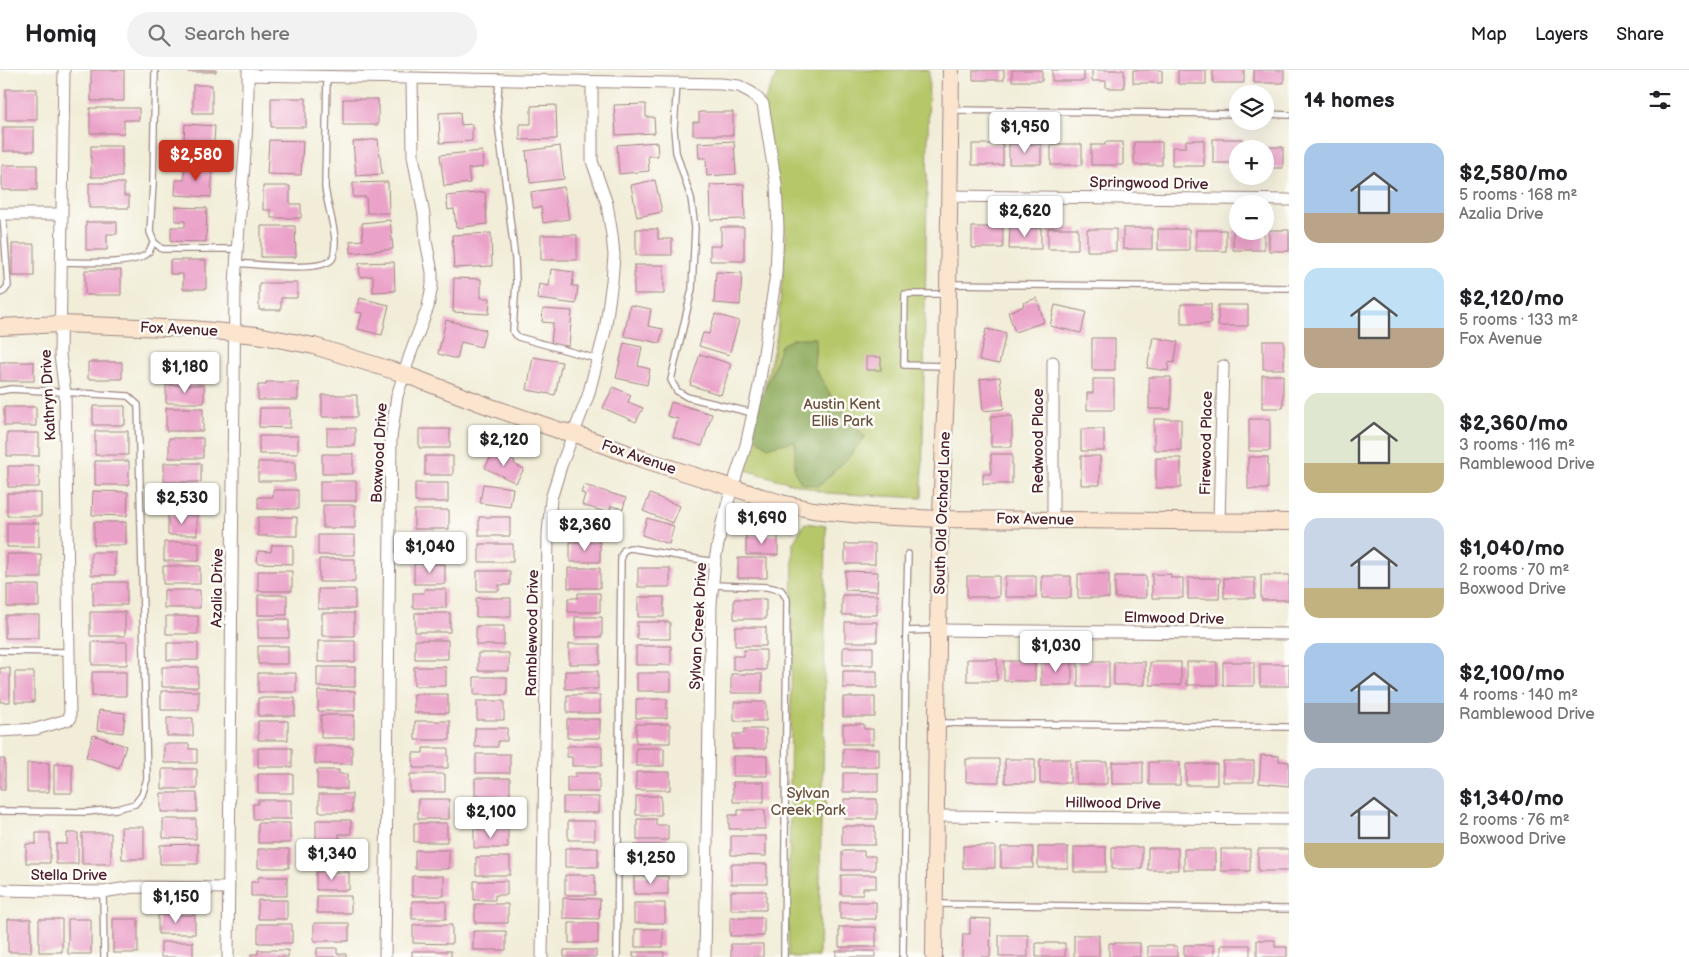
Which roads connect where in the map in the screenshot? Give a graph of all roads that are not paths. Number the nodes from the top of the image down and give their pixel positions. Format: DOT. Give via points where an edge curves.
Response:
graph roads {
  1 [pos="64,70"];
  2 [pos="156,70"];
  3 [pos="951,70"];
  4 [pos="248,73"];
  5 [pos="327,76"];
  6 [pos="412,78"];
  7 [pos="499,80"];
  8 [pos="592,82"];
  9 [pos="677,83"];
  10 [pos="950,110"];
  11 [pos="1229,114"];
  12 [pos="1274,114"];
  13 [pos="1289,115"];
  14 [pos="949,196"];
  15 [pos="1289,200"];
  16 [pos="2,214"];
  17 [pos="62,214"];
  18 [pos="154,242"];
  19 [pos="236,249"];
  20 [pos="61,262"];
  21 [pos="236,263"];
  22 [pos="1289,288"];
  23 [pos="948,289"];
  24 [pos="0,293"];
  25 [pos="61,324"];
  26 [pos="0,327"];
  27 [pos="235,333"];
  28 [pos="598,359"];
  29 [pos="1053,362"];
  30 [pos="947,366"];
  31 [pos="1223,366"];
  32 [pos="404,374"];
  33 [pos="0,391"];
  34 [pos="65,393"];
  35 [pos="753,413"];
  36 [pos="573,433"];
  37 [pos="732,488"];
  38 [pos="941,518"];
  39 [pos="1054,519"];
  40 [pos="1219,521"];
  41 [pos="1289,522"];
  42 [pos="908,554"];
  43 [pos="715,562"];
  44 [pos="713,585"];
  45 [pos="938,630"];
  46 [pos="906,631"];
  47 [pos="1289,634"];
  48 [pos="0,651"];
  49 [pos="69,652"];
  50 [pos="937,722"];
  51 [pos="1289,727"];
  52 [pos="0,731"];
  53 [pos="0,811"];
  54 [pos="936,816"];
  55 [pos="1289,820"];
  56 [pos="228,888"];
  57 [pos="0,890"];
  58 [pos="103,892"];
  59 [pos="935,904"];
  60 [pos="1289,909"];
  61 [pos="104,957"];
  62 [pos="228,957"];
  63 [pos="385,957"];
  64 [pos="542,957"];
  65 [pos="617,957"];
  66 [pos="705,957"];
  67 [pos="784,957"];
  68 [pos="903,957"];
  69 [pos="934,957"];
  1 -- 17 [label="street, Kathryn Drive"];
  2 -- 18 [label="lane" via="150,232"];
  3 -- 10 [label="main road, South Old Orchard Lane"];
  4 -- 5 [label="street"];
  4 -- 19 [label="street, Azalia Drive"];
  5 -- 6 [label="street"];
  5 -- 21 [label="lane" via="325,187 335,240 332,260 310,267"];
  6 -- 7 [label="street"];
  6 -- 32 [label="street, Boxwood Drive" via="413,156 432,285 428,307"];
  7 -- 8 [label="street"];
  7 -- 28 [label="lane" via="498,124 515,259 512,331 518,337"];
  8 -- 9 [label="street"];
  8 -- 28 [label="street, Ramblewood Drive" via="592,161 606,204 614,254 605,331"];
  9 -- 35 [label="lane" via="676,152 691,198 695,228 692,289 672,380 677,391 687,397"];
  9 -- 35 [label="street, Sylvan Creek Drive" via="739,86 763,104 776,184 778,228 776,274"];
  10 -- 11 [label="lane"];
  10 -- 14 [label="main road, South Old Orchard Lane"];
  12 -- 13 [label="lane"];
  14 -- 15 [label="street, Springwood Drive"];
  14 -- 23 [label="main road, South Old Orchard Lane"];
  16 -- 17 [label="street"];
  16 -- 24 [label="lane" via="8,286"];
  17 -- 20 [label="street, Kathryn Drive"];
  18 -- 19 [label="lane" via="162,249"];
  18 -- 20 [label="lane" via="147,254 132,260"];
  19 -- 21 [label="street, Azalia Drive"];
  20 -- 25 [label="street, Kathryn Drive"];
  21 -- 27 [label="street, Azalia Drive"];
  22 -- 23 [label="lane"];
  23 -- 30 [label="main road, South Old Orchard Lane"];
  23 -- 30 [label="lane" via="905,294 904,365"];
  25 -- 26 [label="main road, Fox Avenue"];
  25 -- 27 [label="main road, Fox Avenue"];
  25 -- 34 [label="street, Kathryn Drive" via="60,355"];
  27 -- 32 [label="main road, Fox Avenue" via="314,346"];
  27 -- 56 [label="street, Azalia Drive"];
  28 -- 36 [label="street, Ramblewood Drive"];
  29 -- 39 [label="street, Redwood Place"];
  30 -- 38 [label="main road, South Old Orchard Lane"];
  31 -- 40 [label="street, Firewood Place"];
  32 -- 36 [label="main road, Fox Avenue"];
  32 -- 63 [label="street, Boxwood Drive" via="391,438"];
  33 -- 34 [label="lane"];
  34 -- 49 [label="street, Kathryn Drive"];
  34 -- 53 [label="lane" via="128,396 138,406 147,779 142,796 135,804 116,809 88,812"];
  35 -- 37 [label="street, Sylvan Creek Drive"];
  36 -- 37 [label="main road, Fox Avenue"];
  36 -- 64 [label="street, Ramblewood Drive" via="551,499 548,534"];
  37 -- 38 [label="main road, Fox Avenue" via="812,510"];
  37 -- 43 [label="street, Sylvan Creek Drive"];
  38 -- 39 [label="main road, Fox Avenue"];
  38 -- 45 [label="main road, South Old Orchard Lane"];
  39 -- 40 [label="main road, Fox Avenue"];
  40 -- 41 [label="main road, Fox Avenue"];
  42 -- 46 [label="lane"];
  43 -- 44 [label="street, Sylvan Creek Drive"];
  43 -- 65 [label="lane" via="630,548 621,556"];
  44 -- 66 [label="street, Sylvan Creek Drive"];
  44 -- 67 [label="lane" via="767,587 781,590 787,599"];
  45 -- 46 [label="lane"];
  45 -- 47 [label="street, Elmwood Drive"];
  45 -- 50 [label="main road, South Old Orchard Lane"];
  46 -- 68 [label="lane"];
  48 -- 49 [label="lane"];
  49 -- 52 [label="street, Kathryn Drive" via="70,719 36,729"];
  50 -- 51 [label="lane"];
  50 -- 54 [label="main road, South Old Orchard Lane"];
  54 -- 55 [label="street, Hillwood Drive"];
  54 -- 59 [label="main road, South Old Orchard Lane"];
  56 -- 58 [label="street, Stella Drive" via="133,887"];
  56 -- 62 [label="street, Azalia Drive"];
  57 -- 58 [label="street, Stella Drive"];
  58 -- 61 [label="lane"];
  59 -- 60 [label="lane"];
  59 -- 69 [label="main road, South Old Orchard Lane"];
}
